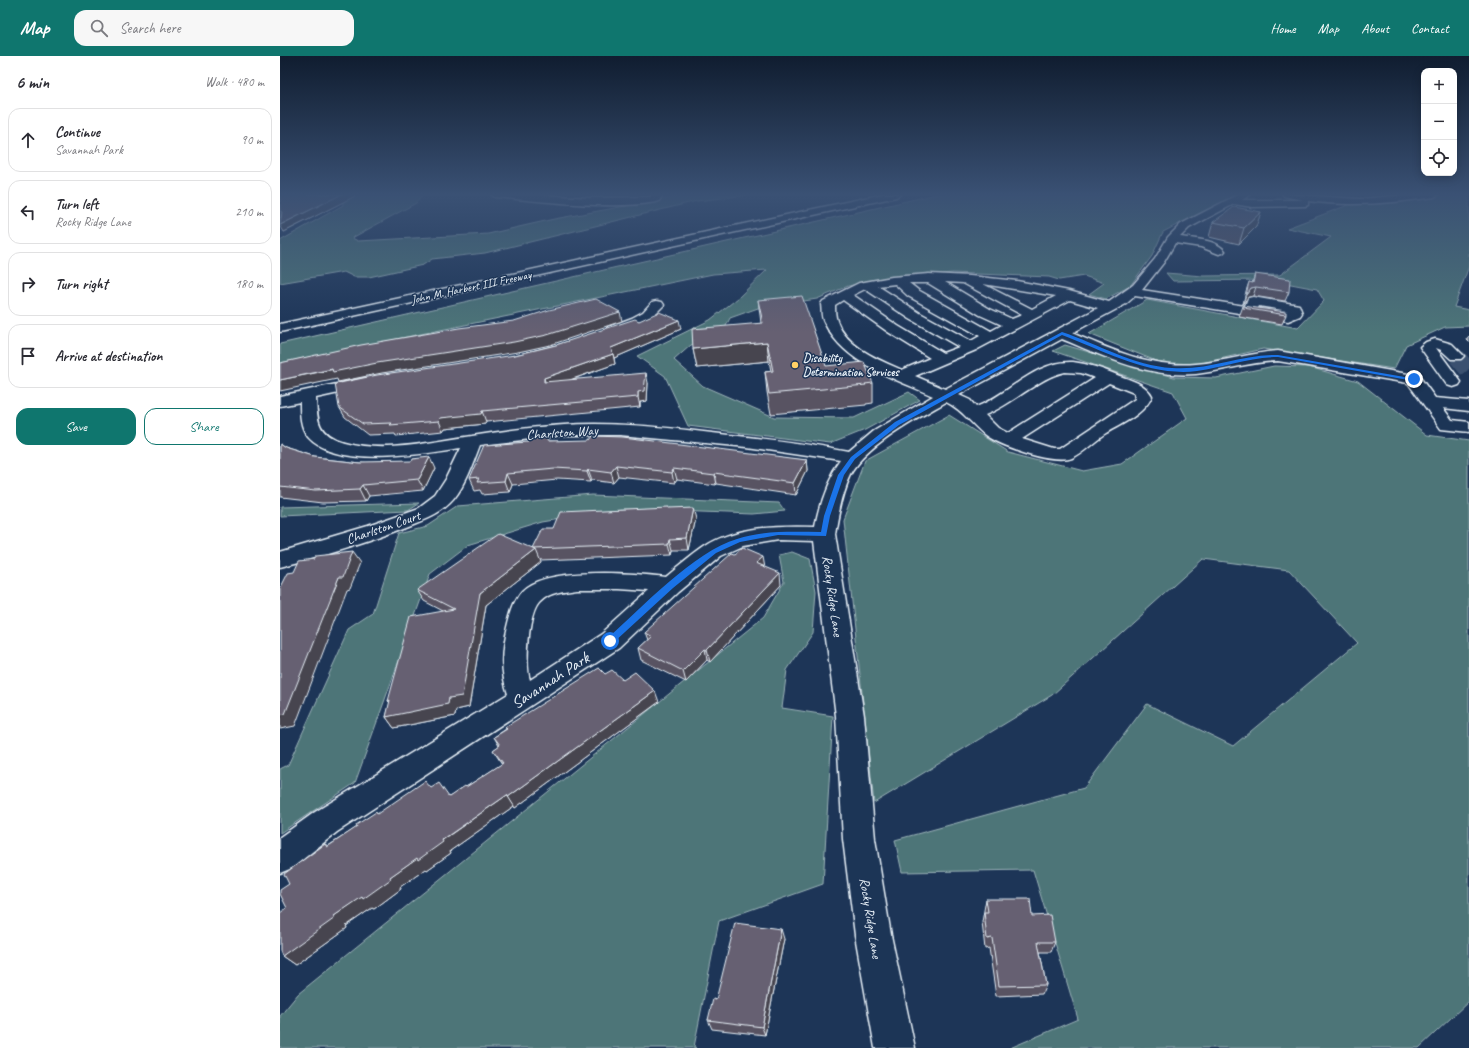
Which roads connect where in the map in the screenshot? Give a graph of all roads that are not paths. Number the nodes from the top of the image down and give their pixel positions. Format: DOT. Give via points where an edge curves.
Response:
graph roads {
  1 [pos="631,240"];
  2 [pos="683,240"];
  3 [pos="1171,240"];
  4 [pos="1180,240"];
  5 [pos="618,243"];
  6 [pos="1219,251"];
  7 [pos="929,278"];
  8 [pos="963,278"];
  9 [pos="898,280"];
  10 [pos="867,285"];
  11 [pos="1132,292"];
  12 [pos="843,295"];
  13 [pos="1069,295"];
  14 [pos="657,306"];
  15 [pos="1110,307"];
  16 [pos="1252,312"];
  17 [pos="1033,315"];
  18 [pos="1013,324"];
  19 [pos="280,328"];
  20 [pos="1062,334"];
  21 [pos="598,336"];
  22 [pos="990,336"];
  23 [pos="971,347"];
  24 [pos="1456,356"];
  25 [pos="942,359"];
  26 [pos="901,376"];
  27 [pos="1107,377"];
  28 [pos="382,379"];
  29 [pos="1414,379"];
  30 [pos="1453,382"];
  31 [pos="1469,384"];
  32 [pos="308,395"];
  33 [pos="945,396"];
  34 [pos="280,401"];
  35 [pos="1430,402"];
  36 [pos="1469,406"];
  37 [pos="973,414"];
  38 [pos="1469,427"];
  39 [pos="1009,440"];
  40 [pos="473,441"];
  41 [pos="853,458"];
  42 [pos="824,534"];
  43 [pos="280,560"];
  44 [pos="670,586"];
  45 [pos="523,698"];
  46 [pos="280,857"];
  47 [pos="895,1048"];
  1 -- 5 [label="main road"];
  2 -- 19 [label="main road, John M. Harbert III Freeway"];
  3 -- 11 [label="main road, Rocky Ridge Lane" via="1160,260"];
  4 -- 6 [label="main road" via="1204,244"];
  7 -- 8 [label="main road"];
  7 -- 9 [label="main road"];
  7 -- 18 [label="main road" via="984,312"];
  8 -- 13 [label="main road" via="1023,284"];
  8 -- 17 [label="main road"];
  9 -- 10 [label="main road"];
  9 -- 22 [label="main road" via="913,292"];
  10 -- 12 [label="main road"];
  10 -- 23 [label="main road" via="915,316"];
  11 -- 15 [label="main road, Rocky Ridge Lane"];
  11 -- 16 [label="main road"];
  12 -- 25 [label="main road"];
  12 -- 26 [label="main road" via="828,304 830,321 843,341 866,359"];
  13 -- 15 [label="main road"];
  13 -- 17 [label="main road"];
  14 -- 21 [label="main road" via="644,318"];
  15 -- 20 [label="main road, Rocky Ridge Lane"];
  17 -- 18 [label="main road"];
  18 -- 22 [label="main road"];
  20 -- 29 [label="main road" via="1149,366 1173,370 1196,369 1260,356 1278,356"];
  20 -- 33 [label="main road, Rocky Ridge Lane"];
  22 -- 23 [label="main road"];
  23 -- 25 [label="main road"];
  24 -- 30 [label="main road" via="1449,347 1440,344 1430,344 1427,347"];
  25 -- 26 [label="main road"];
  26 -- 33 [label="main road"];
  27 -- 37 [label="main road" via="1080,368 1063,367 1030,383 993,406"];
  27 -- 39 [label="main road"];
  27 -- 39 [label="main road" via="1141,390 1144,396 1142,401 1064,454 1053,455"];
  28 -- 32 [label="main road"];
  29 -- 30 [label="main road"];
  29 -- 35 [label="main road"];
  30 -- 31 [label="main road"];
  32 -- 34 [label="main road"];
  32 -- 40 [label="main road, Charlston Way" via="310,428 316,435 337,446 366,451 403,452"];
  33 -- 37 [label="main road" via="964,404"];
  33 -- 41 [label="main road, Rocky Ridge Lane" via="897,424"];
  35 -- 36 [label="main road"];
  35 -- 38 [label="main road" via="1447,425"];
  37 -- 39 [label="main road" via="992,432"];
  40 -- 41 [label="main road, Charlston Way" via="565,430 634,430 783,446"];
  40 -- 43 [label="main road, Charlston Court" via="456,479 443,500 426,512 376,531"];
  41 -- 42 [label="main road, Rocky Ridge Lane" via="841,475 827,516"];
  42 -- 44 [label="main road, Savannah Park" via="778,533 738,540 713,551"];
  42 -- 47 [label="main road, Rocky Ridge Lane" via="850,716 859,839 873,935"];
  44 -- 45 [label="main road, Savannah Park" via="610,641"];
  44 -- 45 [label="main road" via="645,582 570,581 548,586 531,596 521,613 514,667"];
  45 -- 46 [label="main road, Savannah Park" via="326,822"];
}
